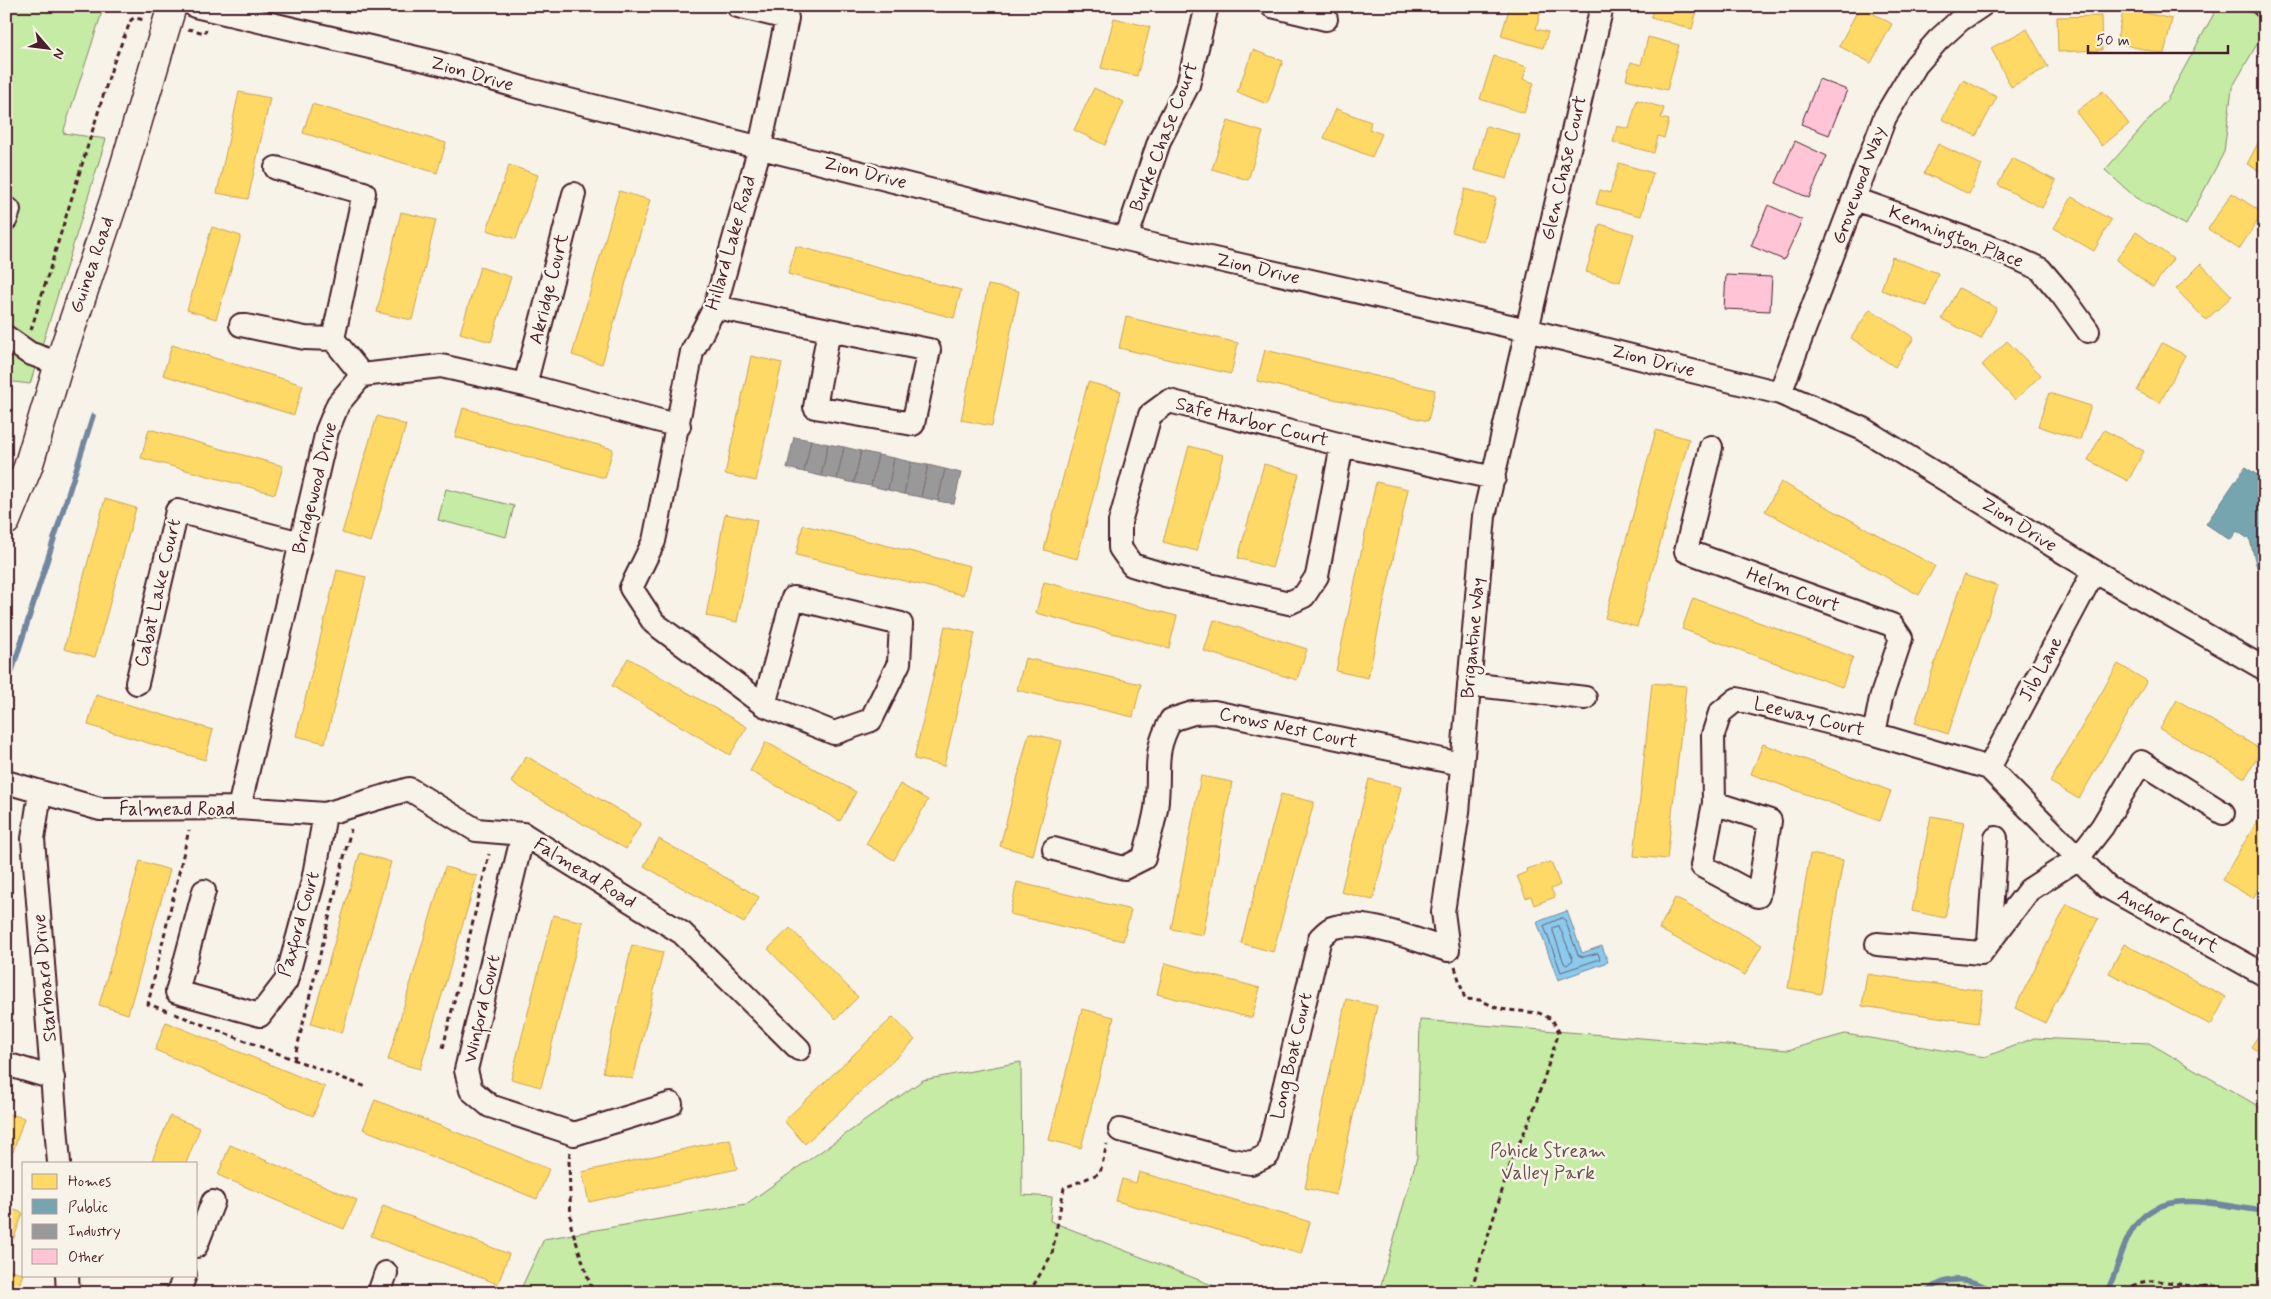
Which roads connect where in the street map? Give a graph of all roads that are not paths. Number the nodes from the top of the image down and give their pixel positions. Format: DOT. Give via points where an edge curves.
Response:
graph roads {
  1 [pos="195,6"];
  2 [pos="738,6"];
  3 [pos="1207,6"];
  4 [pos="1272,6"];
  5 [pos="1602,6"];
  6 [pos="1981,6"];
  7 [pos="169,15"];
  8 [pos="1326,19"];
  9 [pos="760,146"];
  10 [pos="276,168"];
  11 [pos="574,194"];
  12 [pos="1855,200"];
  13 [pos="1126,239"];
  14 [pos="715,307"];
  15 [pos="241,325"];
  16 [pos="830,330"];
  17 [pos="1527,330"];
  18 [pos="2088,331"];
  19 [pos="6,337"];
  20 [pos="333,339"];
  21 [pos="59,364"];
  22 [pos="362,375"];
  23 [pos="525,385"];
  24 [pos="1780,393"];
  25 [pos="679,426"];
  26 [pos="1342,445"];
  27 [pos="1711,448"];
  28 [pos="1494,478"];
  29 [pos="6,521"];
  30 [pos="301,543"];
  31 [pos="2094,570"];
  32 [pos="2265,669"];
  33 [pos="137,683"];
  34 [pos="1469,684"];
  35 [pos="1585,698"];
  36 [pos="764,705"];
  37 [pos="1874,734"];
  38 [pos="1462,764"];
  39 [pos="1989,768"];
  40 [pos="6,782"];
  41 [pos="40,793"];
  42 [pos="1714,802"];
  43 [pos="239,808"];
  44 [pos="2223,813"];
  45 [pos="325,814"];
  46 [pos="524,834"];
  47 [pos="1996,838"];
  48 [pos="1054,849"];
  49 [pos="2077,859"];
  50 [pos="204,891"];
  51 [pos="1989,942"];
  52 [pos="1877,944"];
  53 [pos="1448,950"];
  54 [pos="2265,975"];
  55 [pos="799,1049"];
  56 [pos="6,1064"];
  57 [pos="54,1078"];
  58 [pos="671,1104"];
  59 [pos="1120,1130"];
  60 [pos="59,1162"];
  61 [pos="213,1202"];
  62 [pos="198,1241"];
  63 [pos="67,1276"];
  64 [pos="185,1276"];
  65 [pos="68,1293"];
  66 [pos="178,1293"];
  1 -- 9 [label="street, Zion Drive" via="438,63 529,90"];
  2 -- 9 [label="street, Hillard Lake Road" via="787,18"];
  3 -- 13 [label="street, Burke Chase Court" via="1188,86 1160,139"];
  4 -- 8 [label="street"];
  5 -- 17 [label="street, Glen Chase Court"];
  6 -- 12 [label="street, Grovewood Way" via="1938,40 1899,90 1885,117"];
  7 -- 21 [label="main road, Guinea Road" via="115,198"];
  9 -- 13 [label="street, Zion Drive"];
  9 -- 14 [label="street, Hillard Lake Road"];
  10 -- 20 [label="street" via="364,193"];
  11 -- 23 [label="street, Akridge Court"];
  12 -- 18 [label="street, Kennington Place" via="2001,251 2040,269"];
  12 -- 24 [label="street, Grovewood Way"];
  13 -- 17 [label="street, Zion Drive"];
  14 -- 16 [label="street"];
  14 -- 25 [label="street, Hillard Lake Road" via="692,352"];
  15 -- 20 [label="street" via="305,338"];
  16 -- 16 [label="street" via="929,350 913,424 814,407"];
  17 -- 24 [label="street, Zion Drive"];
  17 -- 28 [label="street, Brigantine Way"];
  19 -- 21 [label="street" via="29,353"];
  20 -- 22 [label="street"];
  21 -- 29 [label="main road, Guinea Road" via="28,467"];
  22 -- 23 [label="street" via="441,366"];
  22 -- 30 [label="street, Bridgewood Drive" via="338,404 327,431"];
  23 -- 25 [label="street"];
  24 -- 31 [label="street, Zion Drive" via="1863,429"];
  25 -- 36 [label="street, Hillard Lake Road" via="654,541 631,588 654,623"];
  26 -- 26 [label="street, Safe Harbor Court" via="1169,402 1150,415 1120,522 1120,548 1132,565 1290,603 1304,596 1317,576"];
  26 -- 28 [label="street, Safe Harbor Court"];
  27 -- 37 [label="street, Helm Court" via="1686,551 1892,625 1901,638 1881,698"];
  28 -- 34 [label="street, Brigantine Way" via="1484,516"];
  30 -- 33 [label="street, Cabat Lake Court" via="177,511"];
  30 -- 43 [label="street, Bridgewood Drive"];
  31 -- 32 [label="street, Zion Drive"];
  31 -- 39 [label="street, Jib Lane"];
  34 -- 35 [label="street"];
  34 -- 38 [label="street, Brigantine Way"];
  36 -- 36 [label="street" via="834,733 871,720 899,663 901,624 793,598"];
  37 -- 39 [label="street, Leeway Court"];
  37 -- 42 [label="street, Leeway Court" via="1737,700 1720,713 1713,735"];
  38 -- 48 [label="street, Crows Nest Court" via="1214,712 1193,713 1171,720 1161,738 1157,801 1144,858 1124,868"];
  38 -- 53 [label="street, Brigantine Way" via="1443,912"];
  39 -- 49 [label="street, Anchor Court"];
  40 -- 41 [label="street, Falmead Road"];
  41 -- 43 [label="street, Falmead Road" via="100,809"];
  41 -- 57 [label="street, Starboard Drive" via="33,839"];
  43 -- 45 [label="street, Falmead Road"];
  44 -- 49 [label="street" via="2141,762 2102,827"];
  45 -- 46 [label="street, Falmead Road" via="409,789 476,830"];
  45 -- 50 [label="street, Paxford Court" via="313,881 286,981 260,1015 177,992"];
  46 -- 55 [label="street, Falmead Road" via="682,933"];
  46 -- 58 [label="street, Winford Court" via="466,1070 471,1090 490,1106 574,1134"];
  47 -- 51 [label="street"];
  49 -- 51 [label="street" via="2030,890"];
  49 -- 54 [label="street, Anchor Court" via="2107,887"];
  51 -- 52 [label="street" via="1981,953"];
  53 -- 59 [label="street, Long Boat Court" via="1373,928 1349,926 1331,929 1320,938 1268,1155 1251,1163 1232,1160"];
  56 -- 57 [label="street"];
  57 -- 60 [label="street, Starboard Drive"];
  61 -- 62 [label="street"];
  63 -- 65 [label="street"];
  64 -- 66 [label="street"];
}
